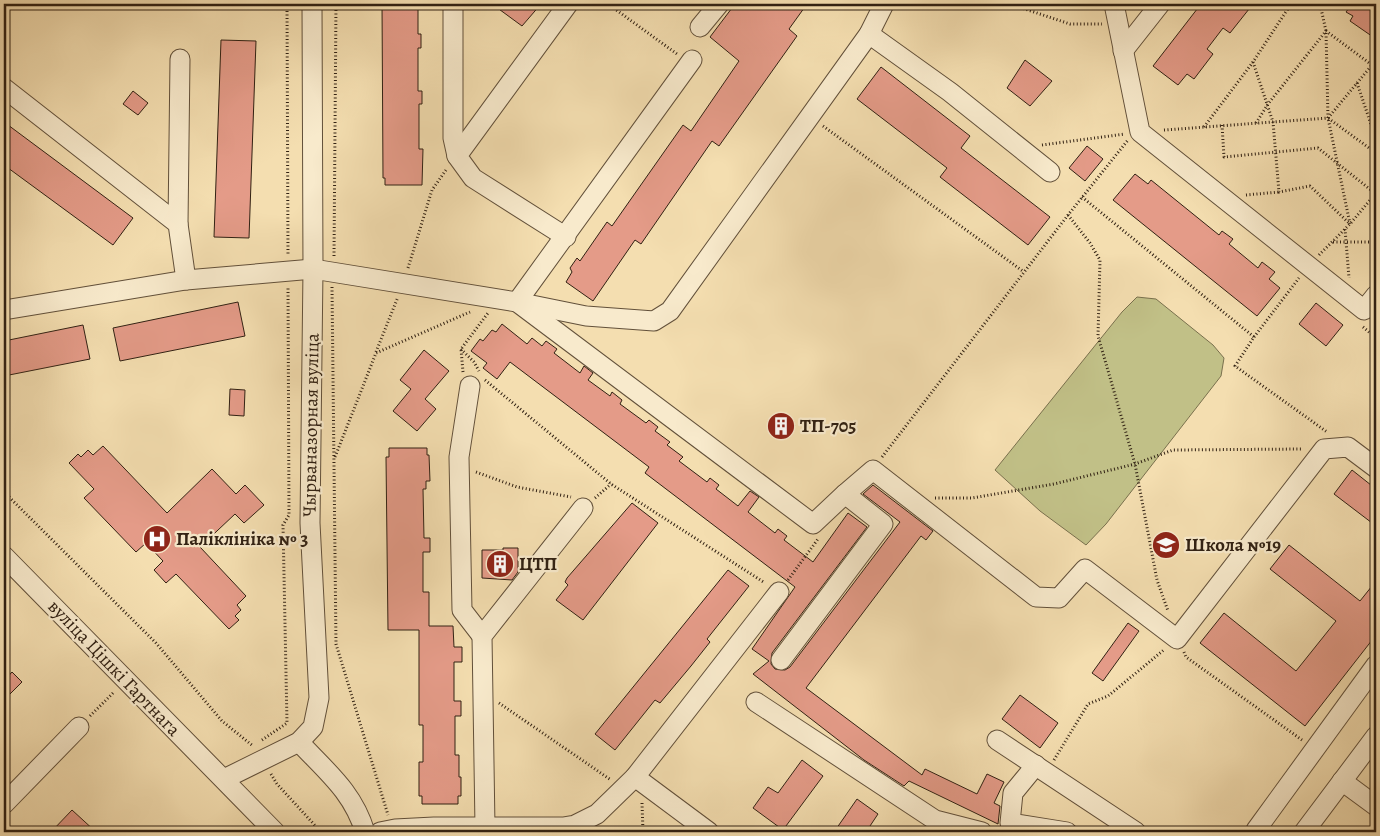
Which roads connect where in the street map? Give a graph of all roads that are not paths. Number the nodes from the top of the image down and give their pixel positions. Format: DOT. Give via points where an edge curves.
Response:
graph roads {
  1 [pos="312,4"];
  2 [pos="453,4"];
  3 [pos="568,4"];
  4 [pos="718,4"];
  5 [pos="884,4"];
  6 [pos="1114,4"];
  7 [pos="1160,4"];
  8 [pos="700,27"];
  9 [pos="869,34"];
  10 [pos="1123,51"];
  11 [pos="180,59"];
  12 [pos="691,61"];
  13 [pos="4,88"];
  14 [pos="457,156"];
  15 [pos="1050,172"];
  16 [pos="178,224"];
  17 [pos="566,236"];
  18 [pos="313,269"];
  19 [pos="186,280"];
  20 [pos="1376,295"];
  21 [pos="508,300"];
  22 [pos="4,310"];
  23 [pos="470,386"];
  24 [pos="1376,468"];
  25 [pos="845,494"];
  26 [pos="578,503"];
  27 [pos="4,556"];
  28 [pos="779,592"];
  29 [pos="482,636"];
  30 [pos="781,660"];
  31 [pos="1376,665"];
  32 [pos="756,702"];
  33 [pos="79,727"];
  34 [pos="1376,736"];
  35 [pos="997,740"];
  36 [pos="299,742"];
  37 [pos="1041,768"];
  38 [pos="224,780"];
  39 [pos="1342,781"];
  40 [pos="634,782"];
  41 [pos="4,804"];
  42 [pos="1376,806"];
  43 [pos="931,826"];
  44 [pos="485,827"];
  45 [pos="1004,827"];
  46 [pos="563,830"];
  47 [pos="1256,830"];
  48 [pos="1310,830"];
  49 [pos="388,831"];
  50 [pos="275,832"];
  51 [pos="365,832"];
  52 [pos="708,832"];
  53 [pos="982,832"];
  54 [pos="1067,832"];
  55 [pos="1136,832"];
  1 -- 18 [label="street, Чырваназорная вуліца"];
  2 -- 14 [label="street" via="454,138"];
  3 -- 14 [label="street"];
  4 -- 8 [label="street"];
  5 -- 9 [label="street"];
  6 -- 10 [label="street"];
  7 -- 10 [label="street"];
  9 -- 15 [label="street" via="950,92"];
  9 -- 21 [label="street" via="670,311 654,321 586,316"];
  10 -- 20 [label="street" via="1140,132 1364,310"];
  11 -- 16 [label="street"];
  12 -- 17 [label="street"];
  13 -- 16 [label="street"];
  14 -- 17 [label="street" via="473,178"];
  16 -- 19 [label="street"];
  17 -- 21 [label="street"];
  18 -- 19 [label="street"];
  18 -- 21 [label="street"];
  18 -- 36 [label="street, Чырваназорная вуліца" via="310,523 318,698 312,727"];
  19 -- 22 [label="street"];
  21 -- 25 [label="street" via="813,524"];
  23 -- 29 [label="street" via="459,466 462,610"];
  24 -- 25 [label="street" via="1348,447 1324,449 1177,639 1085,569 1060,598 1036,597 873,470"];
  25 -- 30 [label="street" via="883,524"];
  26 -- 29 [label="street"];
  27 -- 38 [label="street, вуліца Цішкі Гартнага"];
  28 -- 40 [label="street"];
  29 -- 44 [label="street"];
  31 -- 47 [label="street"];
  32 -- 43 [label="street"];
  33 -- 41 [label="street"];
  34 -- 39 [label="street"];
  35 -- 37 [label="street"];
  36 -- 38 [label="street, Чырваназорная вуліца" via="258,753"];
  36 -- 51 [label="street" via="349,795"];
  37 -- 45 [label="street" via="1013,793"];
  37 -- 55 [label="street"];
  38 -- 50 [label="street"];
  39 -- 42 [label="street"];
  39 -- 48 [label="street"];
  40 -- 46 [label="street" via="597,814"];
  40 -- 52 [label="street"];
  43 -- 53 [label="street"];
  44 -- 46 [label="street"];
  44 -- 49 [label="street"];
  45 -- 54 [label="street"];
}
